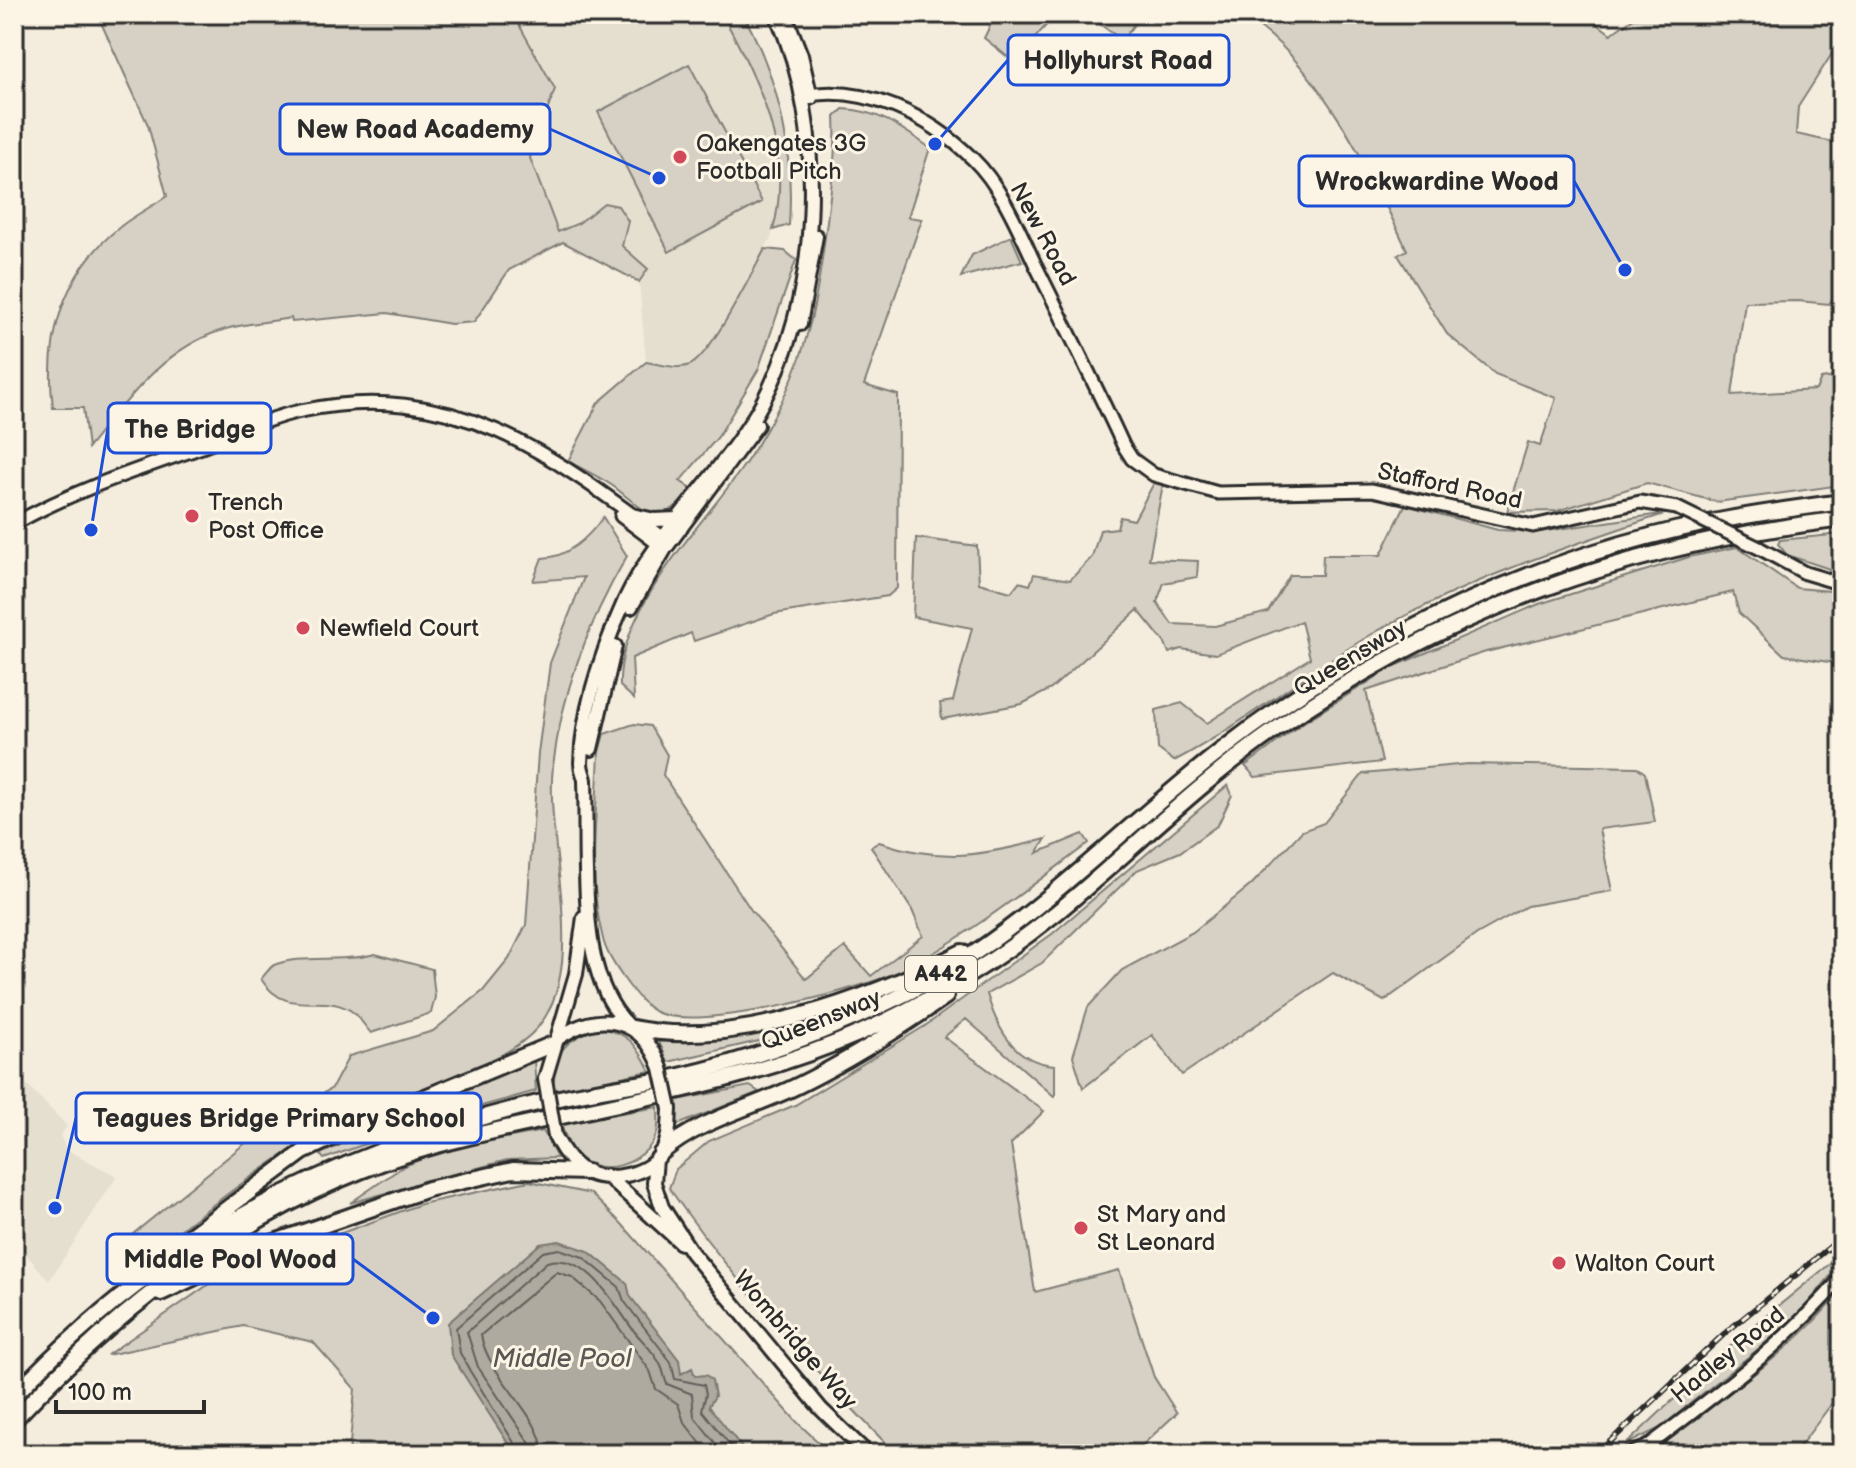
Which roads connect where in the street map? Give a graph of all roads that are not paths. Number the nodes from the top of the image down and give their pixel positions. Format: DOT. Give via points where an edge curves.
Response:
graph roads {
  1 [pos="776,14"];
  2 [pos="784,14"];
  3 [pos="806,95"];
  4 [pos="570,472"];
  5 [pos="1174,481"];
  6 [pos="1842,502"];
  7 [pos="632,515"];
  8 [pos="676,519"];
  9 [pos="1842,519"];
  10 [pos="14,524"];
  11 [pos="664,543"];
  12 [pos="1842,584"];
  13 [pos="586,901"];
  14 [pos="1016,924"];
  15 [pos="1007,950"];
  16 [pos="630,1026"];
  17 [pos="555,1041"];
  18 [pos="659,1156"];
  19 [pos="587,1172"];
  20 [pos="607,1176"];
  21 [pos="692,1253"];
  22 [pos="1842,1277"];
  23 [pos="142,1279"];
  24 [pos="113,1323"];
  25 [pos="14,1396"];
  26 [pos="14,1420"];
  27 [pos="868,1454"];
  28 [pos="1630,1454"];
  1 -- 3 [label="main road"];
  2 -- 3 [label="main road" via="797,43"];
  3 -- 5 [label="street, New Road" via="851,94 886,104 931,124 975,161 1017,228 1123,445 1154,475"];
  3 -- 8 [label="main road" via="809,225 789,335 756,413"];
  3 -- 11 [label="main road" via="817,143 816,241 792,352 744,446"];
  4 -- 7 [label="street"];
  4 -- 10 [label="street" via="524,441 470,418 390,403 335,406 299,411 120,476"];
  4 -- 11 [label="street"];
  5 -- 12 [label="street, Stafford Road, bridge" via="1218,493 1372,490 1533,526 1640,502 1677,508 1805,573"];
  6 -- 14 [label="highway, Queensway / A442" via="1725,519 1634,542 1496,589 1433,618 1311,686 1221,751"];
  7 -- 8 [label="main road"];
  7 -- 11 [label="street"];
  8 -- 11 [label="main road"];
  9 -- 15 [label="highway, Queensway / A442" via="1711,538 1634,557 1430,636 1270,733"];
  11 -- 13 [label="main road" via="625,601 598,673 581,768"];
  13 -- 16 [label="main road" via="599,974 616,1013"];
  13 -- 17 [label="main road" via="576,974"];
  14 -- 16 [label="highway, A442" via="913,974 800,1014 701,1033"];
  14 -- 23 [label="highway, Queensway / A442" via="912,990 786,1045 678,1076 544,1101 371,1152 229,1222"];
  15 -- 18 [label="highway, A442" via="862,1051 798,1086 687,1133"];
  15 -- 24 [label="highway, Queensway / A442" via="862,1032 779,1064 434,1146 337,1182 209,1251"];
  16 -- 17 [label="main road" via="591,1021"];
  16 -- 18 [label="main road, bridge" via="661,1068 670,1109 669,1134"];
  17 -- 19 [label="main road, bridge" via="545,1079 555,1136 569,1159"];
  17 -- 23 [label="highway, A442" via="303,1152 231,1202"];
  18 -- 20 [label="main road" via="641,1170"];
  18 -- 21 [label="main road, Wombridge Way" via="654,1183 662,1207"];
  19 -- 20 [label="main road"];
  19 -- 24 [label="highway, A442" via="513,1170 337,1218 181,1281"];
  20 -- 21 [label="main road, Wombridge Way"];
  21 -- 27 [label="main road, Wombridge Way" via="821,1409"];
  22 -- 28 [label="street, Hadley Road" via="1752,1368 1647,1447"];
  23 -- 25 [label="highway, Queensway / A442"];
  24 -- 26 [label="highway, Queensway / A442"];
}
